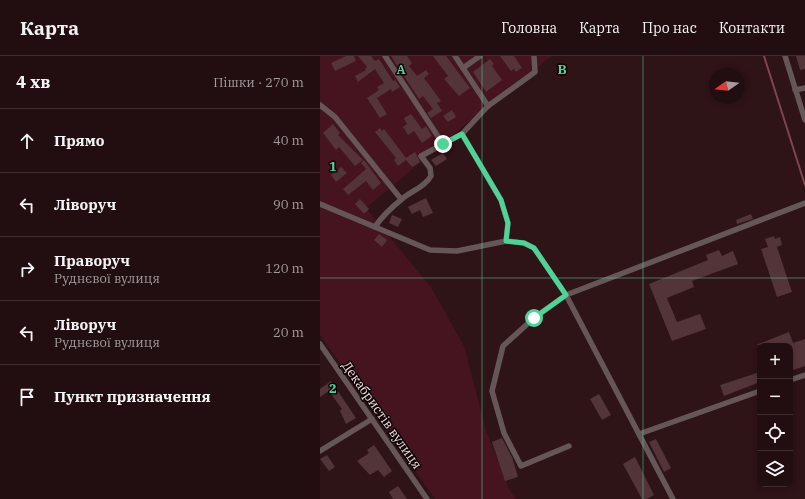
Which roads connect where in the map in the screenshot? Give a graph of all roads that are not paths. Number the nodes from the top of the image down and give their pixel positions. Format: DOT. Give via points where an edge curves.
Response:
graph roads {
  1 [pos="385,56"];
  2 [pos="455,56"];
  3 [pos="480,56"];
  4 [pos="534,56"];
  5 [pos="785,56"];
  6 [pos="463,68"];
  7 [pos="805,88"];
  8 [pos="796,90"];
  9 [pos="320,106"];
  10 [pos="488,106"];
  11 [pos="805,120"];
  12 [pos="462,134"];
  13 [pos="443,144"];
  14 [pos="401,199"];
  15 [pos="805,203"];
  16 [pos="320,204"];
  17 [pos="375,227"];
  18 [pos="506,241"];
  19 [pos="566,295"];
  20 [pos="320,344"];
  21 [pos="805,375"];
  22 [pos="793,379"];
  23 [pos="757,392"];
  24 [pos="372,419"];
  25 [pos="639,434"];
  26 [pos="569,446"];
  27 [pos="320,451"];
  28 [pos="427,499"];
  29 [pos="673,499"];
  1 -- 13 [label="street"];
  2 -- 6 [label="street"];
  3 -- 6 [label="street"];
  4 -- 10 [label="street" via="535,72"];
  5 -- 8 [label="street"];
  6 -- 10 [label="street"];
  7 -- 8 [label="street"];
  8 -- 11 [label="street"];
  9 -- 14 [label="street" via="335,118"];
  10 -- 12 [label="street"];
  12 -- 13 [label="street"];
  12 -- 18 [label="street" via="501,200 508,223"];
  13 -- 14 [label="street" via="421,156 430,168 431,176 428,181"];
  14 -- 17 [label="street"];
  15 -- 19 [label="street"];
  16 -- 17 [label="street"];
  17 -- 18 [label="street" via="430,250 457,252"];
  18 -- 19 [label="street" via="524,243 534,248"];
  19 -- 25 [label="street"];
  19 -- 26 [label="street" via="534,318 503,346 492,391 504,433 521,466"];
  20 -- 24 [label="street, Декабристів вулиця"];
  21 -- 22 [label="street"];
  23 -- 25 [label="street"];
  24 -- 27 [label="street"];
  24 -- 28 [label="street, Декабристів вулиця"];
  25 -- 29 [label="street"];
}
